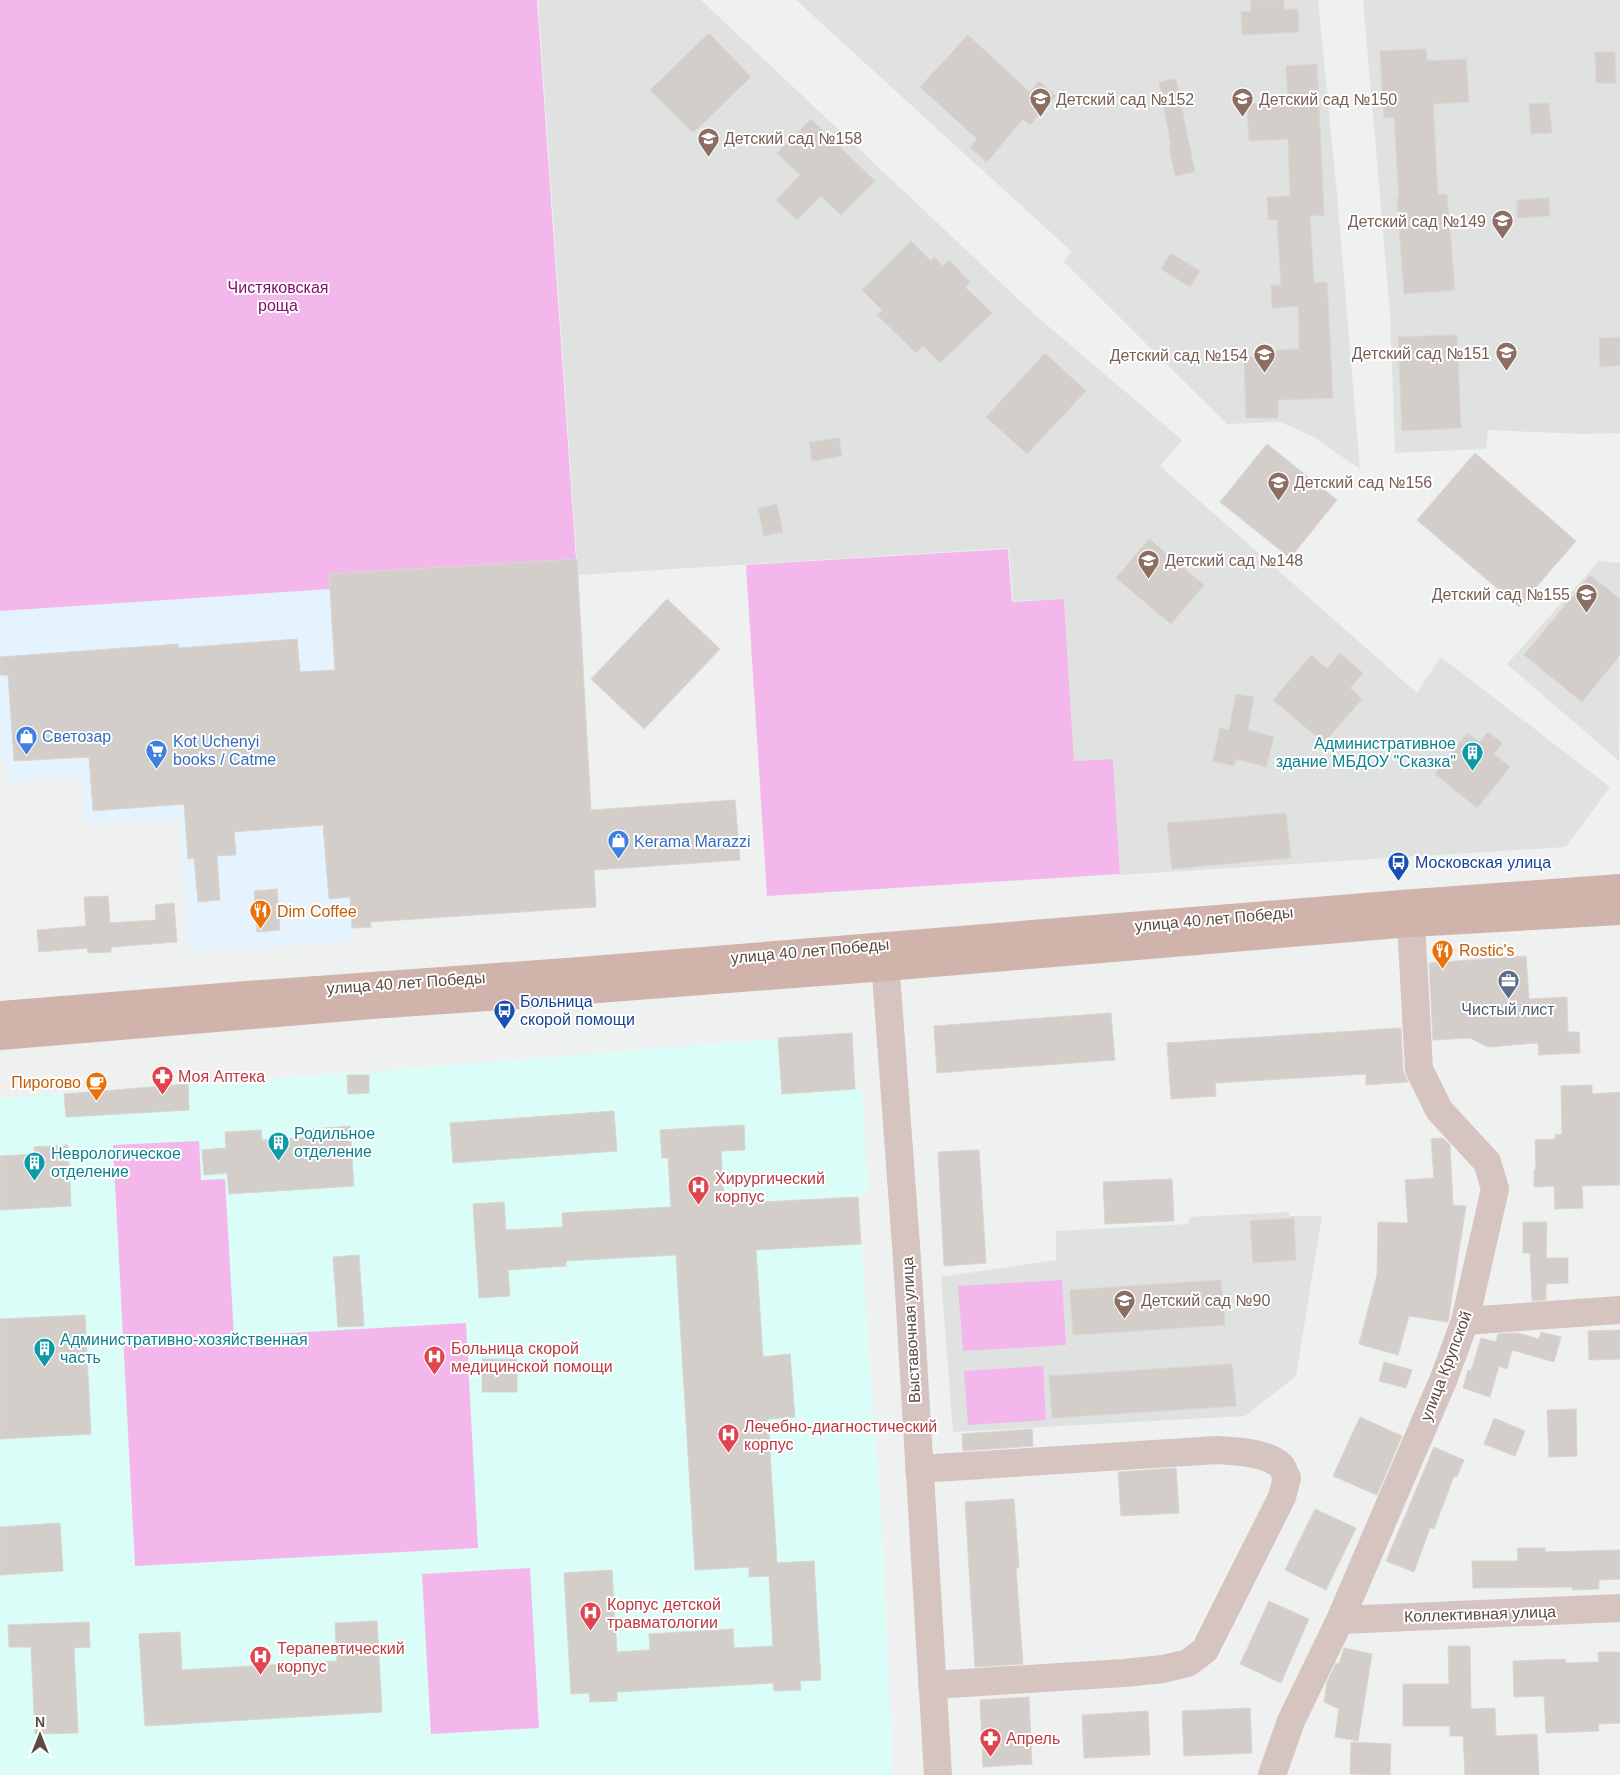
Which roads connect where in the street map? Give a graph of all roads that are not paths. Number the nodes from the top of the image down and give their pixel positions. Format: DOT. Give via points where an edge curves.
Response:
graph roads {
  1 [pos="1620,888"];
  2 [pos="1620,910"];
  3 [pos="1411,923"];
  4 [pos="885,957"];
  5 [pos="0,1015"];
  6 [pos="0,1036"];
  7 [pos="1620,1310"];
  8 [pos="1465,1321"];
  9 [pos="919,1469"];
  10 [pos="1620,1608"];
  11 [pos="1340,1620"];
  12 [pos="932,1686"];
  13 [pos="938,1775"];
  14 [pos="1272,1775"];
  1 -- 4 [label="main road, улица 40 лет Победы" via="1391,905"];
  2 -- 3 [label="main road, улица 40 лет Победы"];
  3 -- 4 [label="main road, улица 40 лет Победы"];
  3 -- 8 [label="street, улица Крупской" via="1420,1068 1439,1110 1487,1162 1495,1189"];
  4 -- 5 [label="main road, улица 40 лет Победы"];
  4 -- 6 [label="main road, улица 40 лет Победы" via="533,994"];
  4 -- 9 [label="street, Выставочная улица"];
  7 -- 8 [label="street"];
  8 -- 11 [label="street, улица Крупской" via="1444,1378"];
  9 -- 12 [label="street, Выставочная улица"];
  9 -- 12 [label="street" via="1217,1450 1246,1452 1266,1458 1281,1467 1287,1478 1282,1497 1205,1650 1188,1663 1124,1673"];
  10 -- 11 [label="street, Коллективная улица"];
  11 -- 14 [label="street, улица Крупской" via="1291,1722"];
  12 -- 13 [label="street, Выставочная улица"];
}
